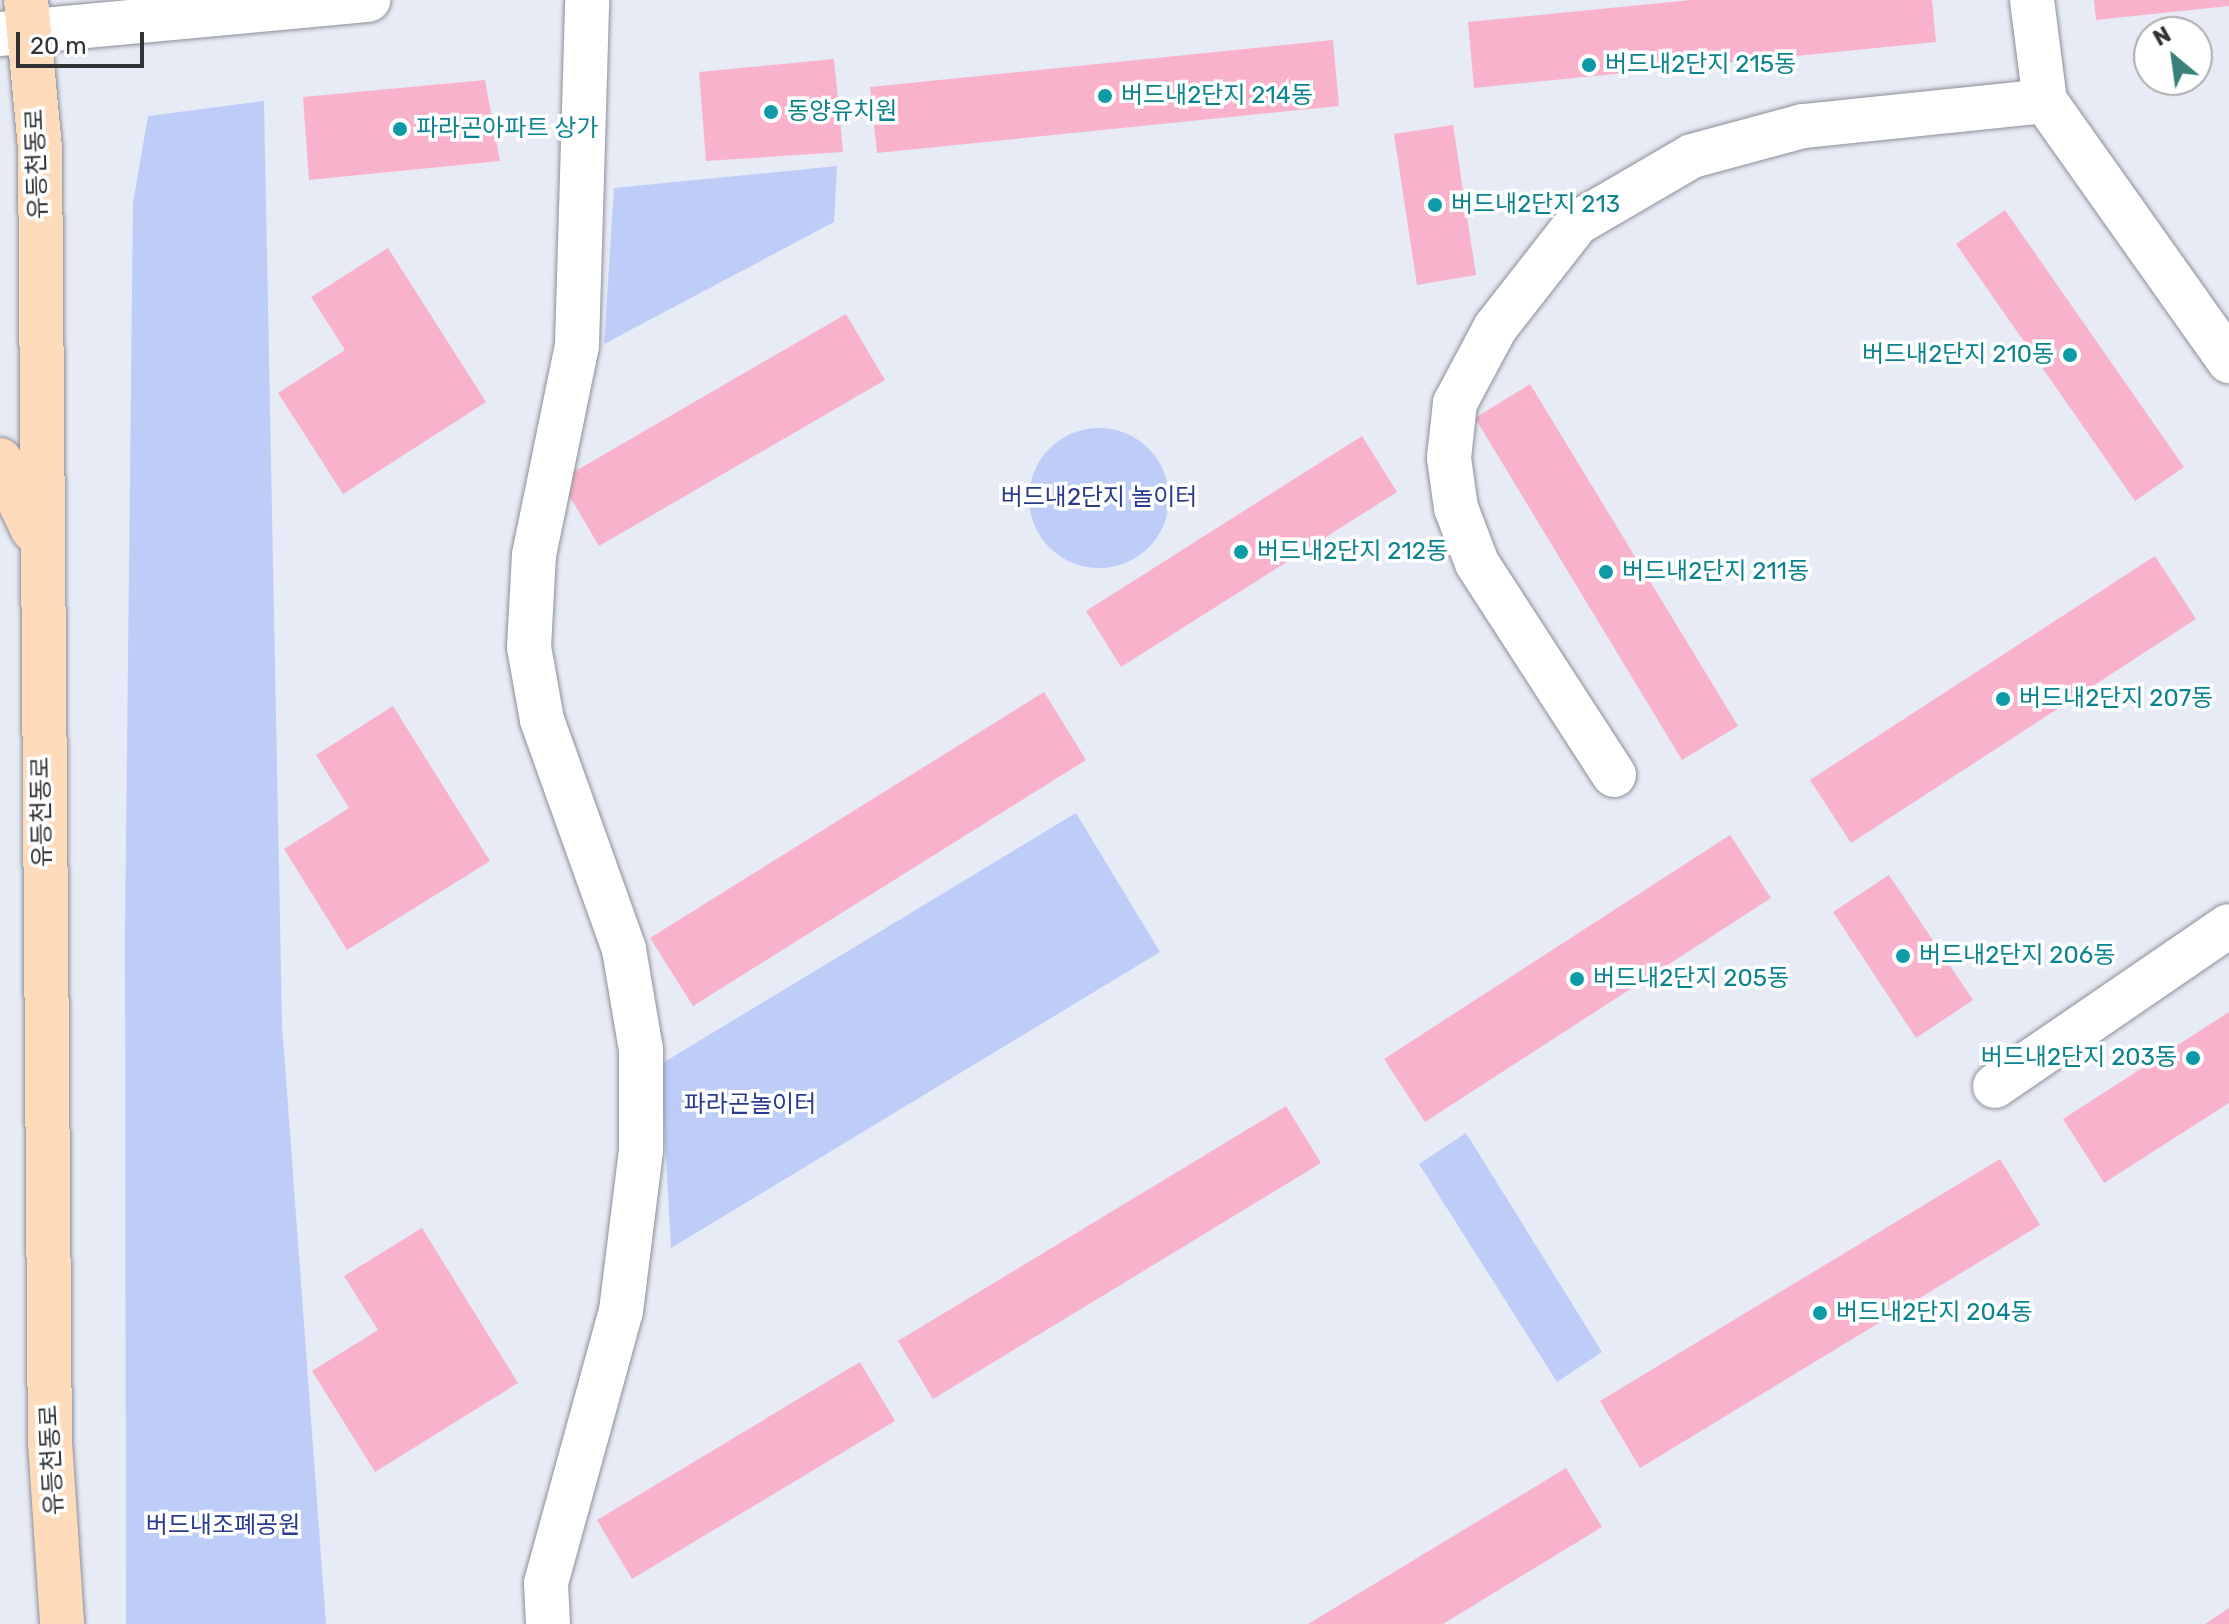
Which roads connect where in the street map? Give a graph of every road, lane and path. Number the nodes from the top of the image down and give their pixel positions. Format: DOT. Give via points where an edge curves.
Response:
graph roads {
  1 [pos="368,0"];
  2 [pos="587,0"];
  3 [pos="2032,0"];
  4 [pos="18,23"];
  5 [pos="2045,101"];
  6 [pos="2229,361"];
  7 [pos="0,460"];
  8 [pos="39,542"];
  9 [pos="1614,775"];
  10 [pos="2229,926"];
  11 [pos="1995,1086"];
  12 [pos="62,1624"];
  13 [pos="548,1624"];
  1 -- 4 [label="street"];
  2 -- 13 [label="street" via="577,345 534,555 529,647 542,720 624,949 641,1050 641,1151 621,1311 546,1583"];
  3 -- 5 [label="street"];
  4 -- 8 [label="main road, 유등천동로" via="40,149"];
  5 -- 6 [label="street"];
  5 -- 9 [label="street" via="1803,126 1692,156 1577,223 1495,328 1455,403 1449,458 1456,508 1477,563"];
  7 -- 8 [label="main road"];
  8 -- 12 [label="main road, 유등천동로" via="50,1442"];
  10 -- 11 [label="street"];
}
